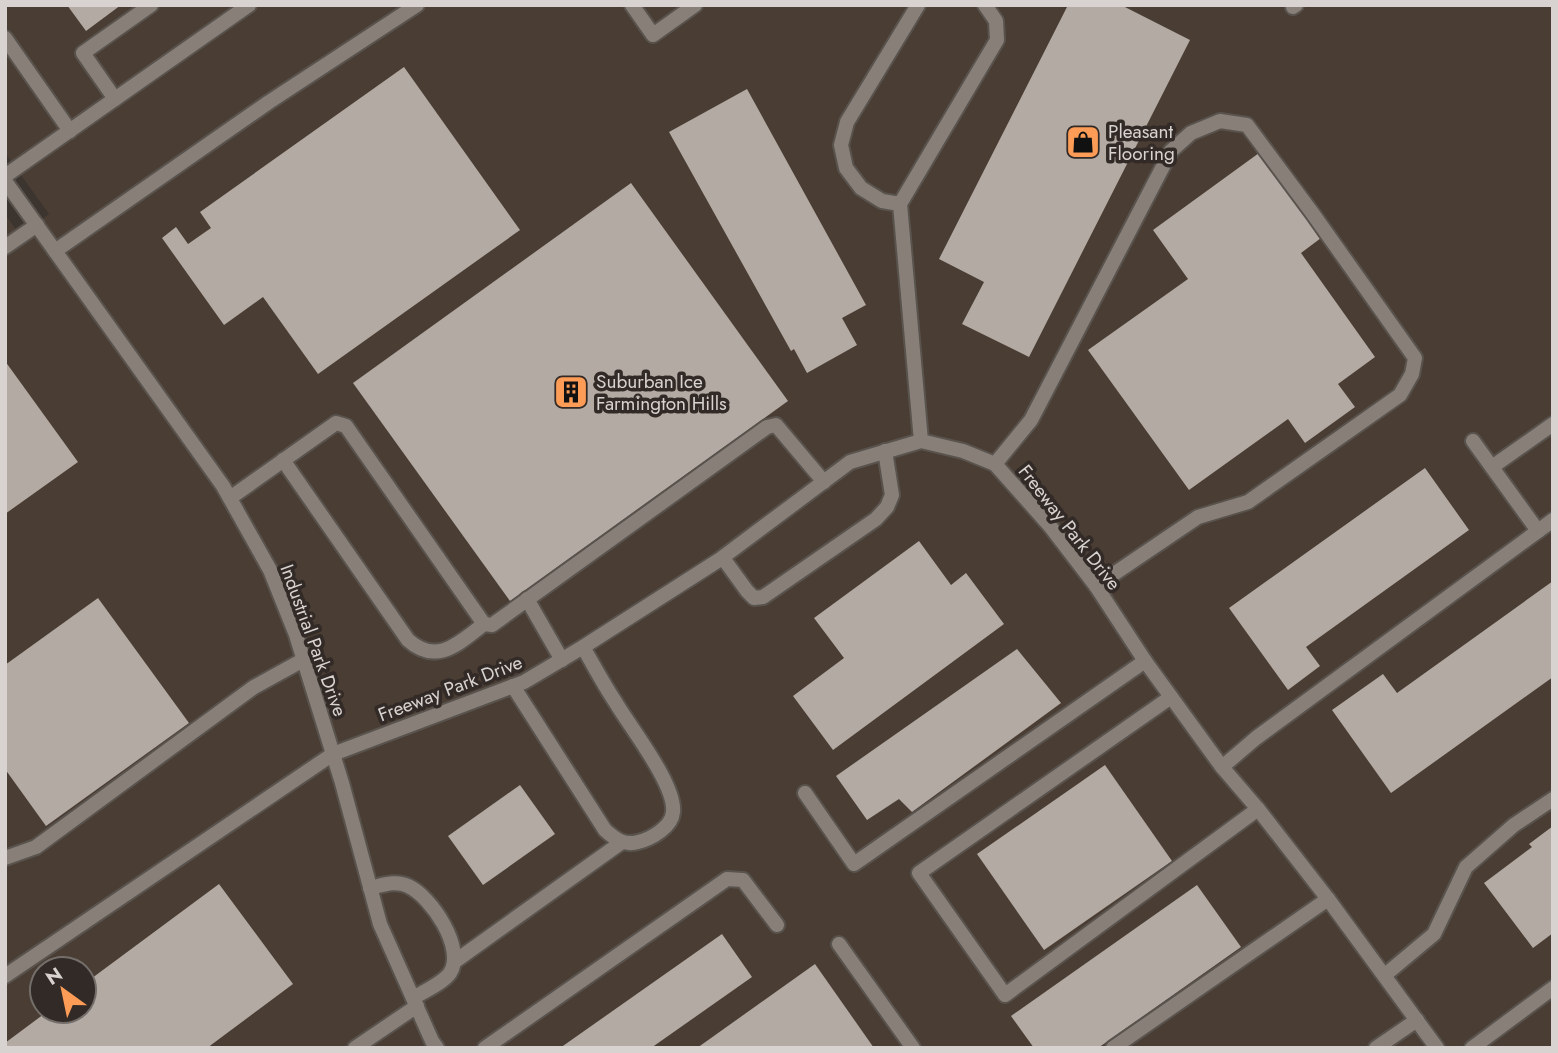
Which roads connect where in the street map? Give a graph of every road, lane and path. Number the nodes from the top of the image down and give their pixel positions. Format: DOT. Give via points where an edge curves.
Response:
graph roads {
  1 [pos="151,5"];
  2 [pos="249,5"];
  3 [pos="416,5"];
  4 [pos="632,5"];
  5 [pos="695,5"];
  6 [pos="918,5"];
  7 [pos="985,5"];
  8 [pos="5,38"];
  9 [pos="115,99"];
  10 [pos="70,131"];
  11 [pos="5,178"];
  12 [pos="900,204"];
  13 [pos="37,225"];
  14 [pos="5,247"];
  15 [pos="55,251"];
  16 [pos="1553,424"];
  17 [pos="920,440"];
  18 [pos="1473,441"];
  19 [pos="885,451"];
  20 [pos="283,460"];
  21 [pos="995,464"];
  22 [pos="1492,467"];
  23 [pos="824,482"];
  24 [pos="230,498"];
  25 [pos="1553,520"];
  26 [pos="1538,531"];
  27 [pos="723,558"];
  28 [pos="1096,586"];
  29 [pos="527,599"];
  30 [pos="484,624"];
  31 [pos="583,647"];
  32 [pos="303,660"];
  33 [pos="562,660"];
  34 [pos="1145,660"];
  35 [pos="513,687"];
  36 [pos="1171,697"];
  37 [pos="333,754"];
  38 [pos="1223,767"];
  39 [pos="805,793"];
  40 [pos="1553,799"];
  41 [pos="1258,809"];
  42 [pos="622,842"];
  43 [pos="5,858"];
  44 [pos="370,888"];
  45 [pos="1328,899"];
  46 [pos="777,925"];
  47 [pos="839,944"];
  48 [pos="454,962"];
  49 [pos="1385,975"];
  50 [pos="5,976"];
  51 [pos="1553,988"];
  52 [pos="415,1002"];
  53 [pos="1417,1020"];
  54 [pos="355,1048"];
  55 [pos="437,1048"];
  56 [pos="485,1048"];
  57 [pos="913,1048"];
  58 [pos="1113,1048"];
  59 [pos="1376,1048"];
  60 [pos="1437,1048"];
  61 [pos="1472,1048"];
  1 -- 9 [label="street" via="83,53"];
  2 -- 9 [label="street"];
  3 -- 15 [label="street"];
  4 -- 5 [label="street" via="653,35"];
  6 -- 12 [label="street" via="847,122 841,145 846,168 861,188 881,201"];
  7 -- 12 [label="street" via="996,21 997,40"];
  8 -- 10 [label="street"];
  9 -- 10 [label="street"];
  10 -- 11 [label="street"];
  11 -- 13 [label="street, Industrial Park Drive"];
  12 -- 17 [label="street"];
  13 -- 14 [label="street"];
  13 -- 15 [label="street, Industrial Park Drive"];
  15 -- 24 [label="street, Industrial Park Drive"];
  16 -- 22 [label="street"];
  17 -- 19 [label="street, Freeway Park Drive"];
  17 -- 21 [label="street, Freeway Park Drive"];
  18 -- 22 [label="street"];
  19 -- 23 [label="street, Freeway Park Drive" via="850,461"];
  19 -- 27 [label="street" via="892,495 887,507 763,597 754,598"];
  20 -- 24 [label="street"];
  20 -- 30 [label="street" via="417,649 435,653"];
  20 -- 30 [label="street" via="336,423 346,426"];
  21 -- 28 [label="street, Freeway Park Drive"];
  21 -- 28 [label="street" via="1031,420 1171,151 1191,133 1220,121 1247,125 1415,358 1412,374 1400,395 1248,502 1198,517"];
  22 -- 26 [label="street"];
  23 -- 27 [label="street, Freeway Park Drive"];
  23 -- 29 [label="street" via="776,425 767,427"];
  24 -- 32 [label="street, Industrial Park Drive" via="270,570"];
  25 -- 26 [label="street"];
  26 -- 38 [label="street"];
  27 -- 31 [label="street, Freeway Park Drive"];
  28 -- 34 [label="street, Freeway Park Drive"];
  29 -- 30 [label="street" via="492,625"];
  29 -- 33 [label="street"];
  31 -- 33 [label="street, Freeway Park Drive"];
  31 -- 42 [label="street" via="655,764 673,805 671,820 654,836 632,844"];
  32 -- 37 [label="street, Industrial Park Drive"];
  32 -- 43 [label="street" via="254,687 36,847"];
  33 -- 35 [label="street, Freeway Park Drive"];
  34 -- 36 [label="street, Freeway Park Drive"];
  34 -- 39 [label="street" via="853,864"];
  35 -- 37 [label="street, Freeway Park Drive"];
  35 -- 42 [label="street" via="605,830"];
  36 -- 38 [label="street, Freeway Park Drive"];
  36 -- 41 [label="street" via="919,873 1005,995"];
  37 -- 44 [label="street, Industrial Park Drive"];
  37 -- 50 [label="street, Freeway Park Drive"];
  38 -- 41 [label="street, Freeway Park Drive"];
  40 -- 49 [label="street" via="1514,825 1466,867 1434,934"];
  41 -- 45 [label="street, Freeway Park Drive"];
  42 -- 48 [label="street"];
  44 -- 48 [label="street" via="395,883 418,892 430,903 453,943"];
  44 -- 52 [label="street, Industrial Park Drive" via="380,924"];
  45 -- 49 [label="street, Freeway Park Drive"];
  45 -- 58 [label="street"];
  46 -- 56 [label="street" via="743,880 727,879"];
  47 -- 57 [label="street"];
  48 -- 52 [label="street" via="450,973"];
  49 -- 53 [label="street, Freeway Park Drive"];
  51 -- 61 [label="street"];
  52 -- 54 [label="street"];
  52 -- 55 [label="street, Industrial Park Drive"];
  53 -- 59 [label="street"];
  53 -- 60 [label="street, Freeway Park Drive"];
}
